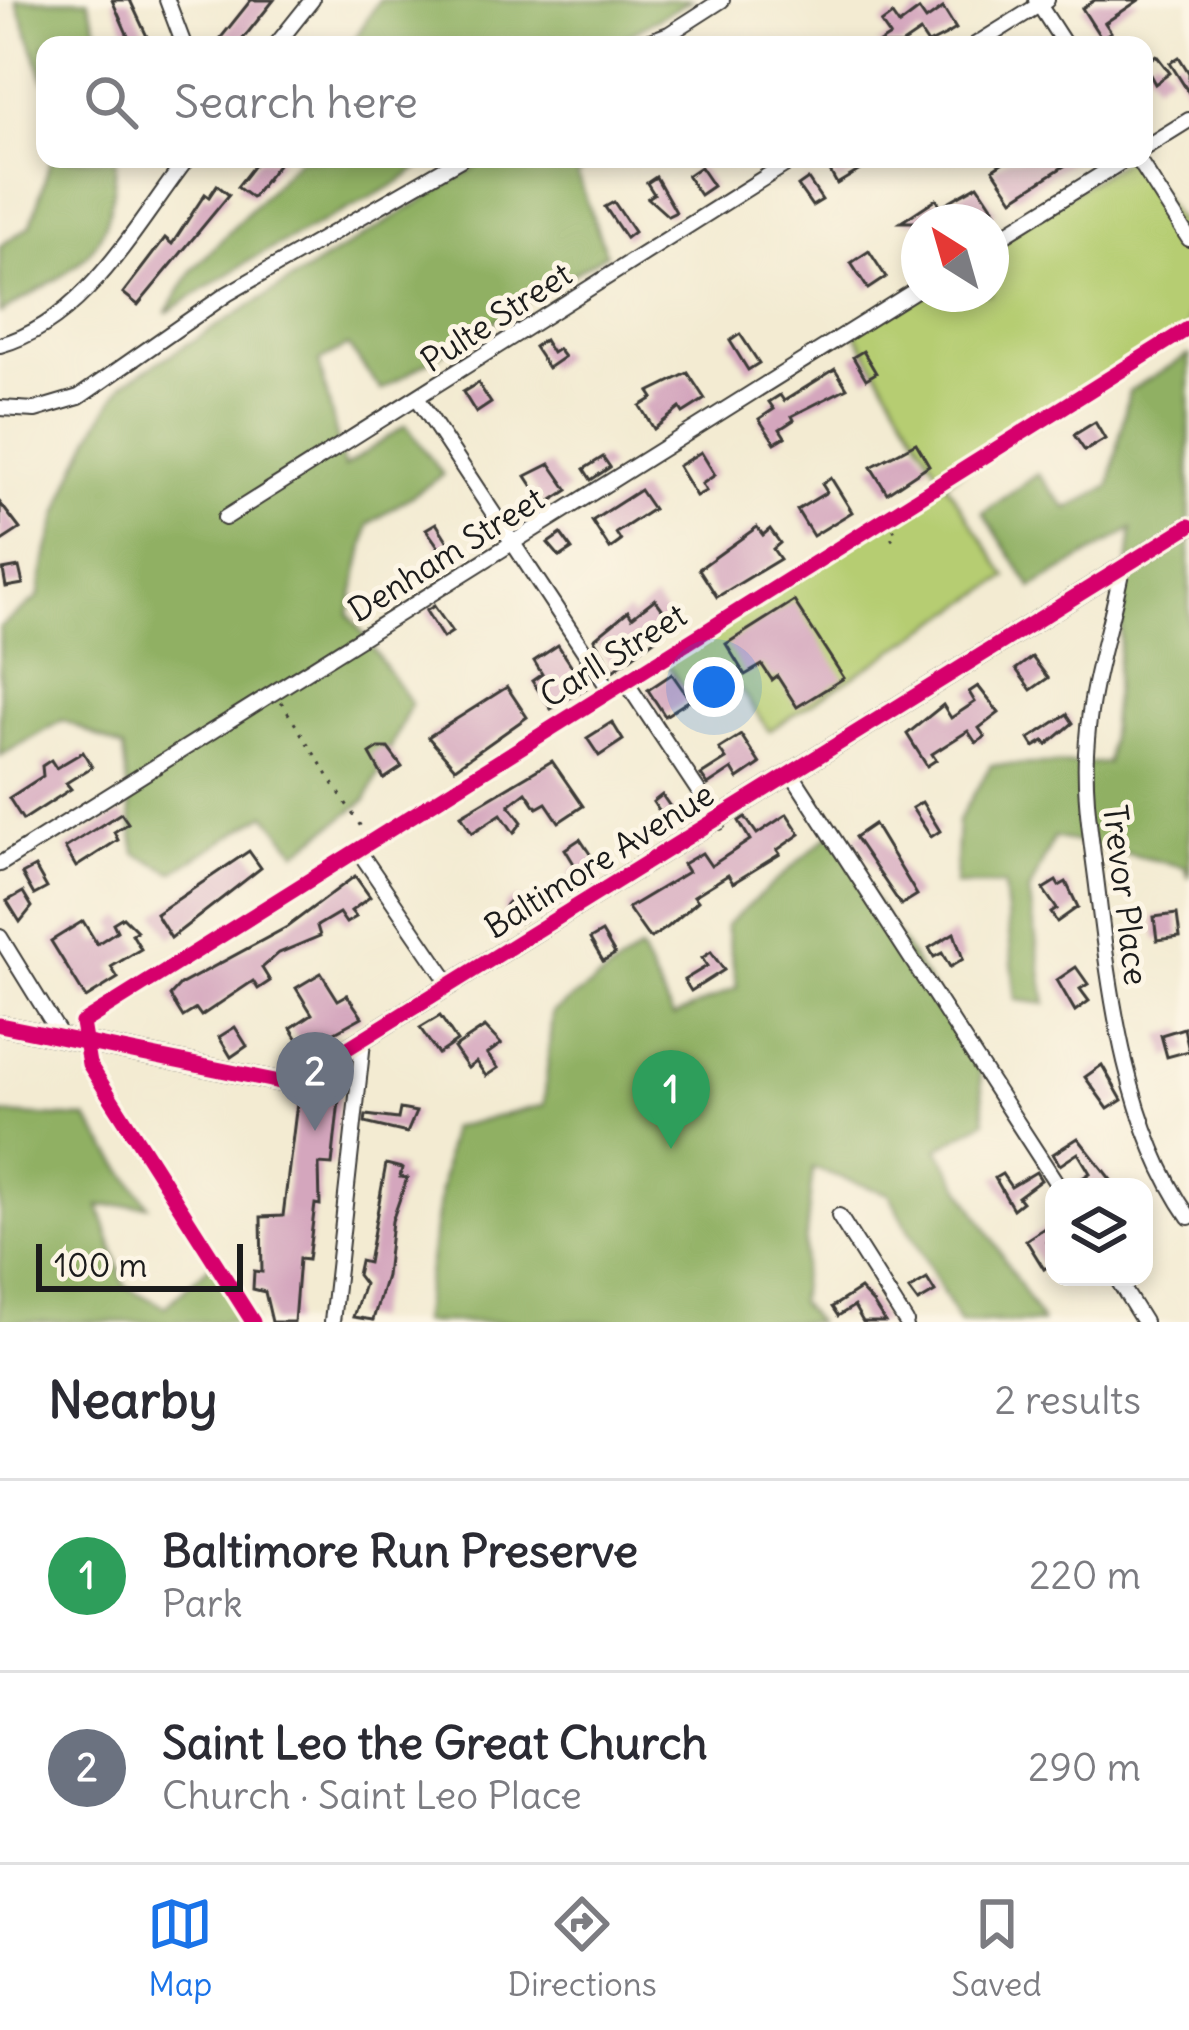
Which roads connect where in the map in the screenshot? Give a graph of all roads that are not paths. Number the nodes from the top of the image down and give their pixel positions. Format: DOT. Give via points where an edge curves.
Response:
graph roads {
  1 [pos="167,0"];
  2 [pos="312,0"];
  3 [pos="722,0"];
  4 [pos="1041,2"];
  5 [pos="181,36"];
  6 [pos="283,36"];
  7 [pos="664,36"];
  8 [pos="989,36"];
  9 [pos="1061,36"];
  10 [pos="1189,120"];
  11 [pos="1153,142"];
  12 [pos="180,168"];
  13 [pos="445,168"];
  14 [pos="780,168"];
  15 [pos="1112,168"];
  16 [pos="1144,168"];
  17 [pos="1009,232"];
  18 [pos="1189,239"];
  19 [pos="901,299"];
  20 [pos="1189,328"];
  21 [pos="0,345"];
  22 [pos="418,399"];
  23 [pos="0,408"];
  24 [pos="226,518"];
  25 [pos="1189,526"];
  26 [pos="514,544"];
  27 [pos="1122,568"];
  28 [pos="626,682"];
  29 [pos="611,692"];
  30 [pos="793,776"];
  31 [pos="719,822"];
  32 [pos="364,846"];
  33 [pos="0,864"];
  34 [pos="0,937"];
  35 [pos="452,986"];
  36 [pos="0,1025"];
  37 [pos="61,1036"];
  38 [pos="82,1040"];
  39 [pos="363,1042"];
  40 [pos="1053,1178"];
  41 [pos="839,1216"];
  42 [pos="1189,1217"];
  43 [pos="1122,1286"];
  44 [pos="254,1322"];
  45 [pos="332,1322"];
  46 [pos="906,1322"];
  47 [pos="1144,1322"];
  1 -- 5 [label="street"];
  2 -- 6 [label="street"];
  3 -- 7 [label="street"];
  4 -- 8 [label="street"];
  4 -- 9 [label="street"];
  10 -- 11 [label="street"];
  12 -- 21 [label="street" via="65,312"];
  13 -- 23 [label="street" via="227,294 80,397 35,410"];
  14 -- 22 [label="street, Pulte Street"];
  15 -- 17 [label="street"];
  16 -- 18 [label="street"];
  19 -- 26 [label="street, Denham Street"];
  20 -- 28 [label="street, Carll Street"];
  22 -- 24 [label="street, Pulte Street"];
  22 -- 26 [label="street"];
  25 -- 27 [label="street, Baltimore Avenue"];
  26 -- 29 [label="street"];
  26 -- 33 [label="street, Denham Street"];
  27 -- 30 [label="street, Baltimore Avenue"];
  27 -- 42 [label="street, Trevor Place" via="1087,736 1086,807 1118,1030 1157,1162"];
  28 -- 29 [label="street, Carll Street"];
  28 -- 31 [label="street"];
  29 -- 32 [label="street, Carll Street"];
  30 -- 31 [label="street, Baltimore Avenue"];
  30 -- 40 [label="street"];
  31 -- 35 [label="street, Baltimore Avenue"];
  32 -- 35 [label="street"];
  32 -- 38 [label="street, Carll Street" via="82,1023"];
  34 -- 37 [label="street"];
  35 -- 39 [label="street, Baltimore Avenue"];
  36 -- 37 [label="street, Baltimore Avenue"];
  37 -- 38 [label="street, Baltimore Avenue"];
  38 -- 39 [label="street, Baltimore Avenue" via="279,1086"];
  38 -- 44 [label="street" via="89,1064"];
  39 -- 45 [label="street"];
  41 -- 46 [label="street"];
  43 -- 47 [label="street"];
}
